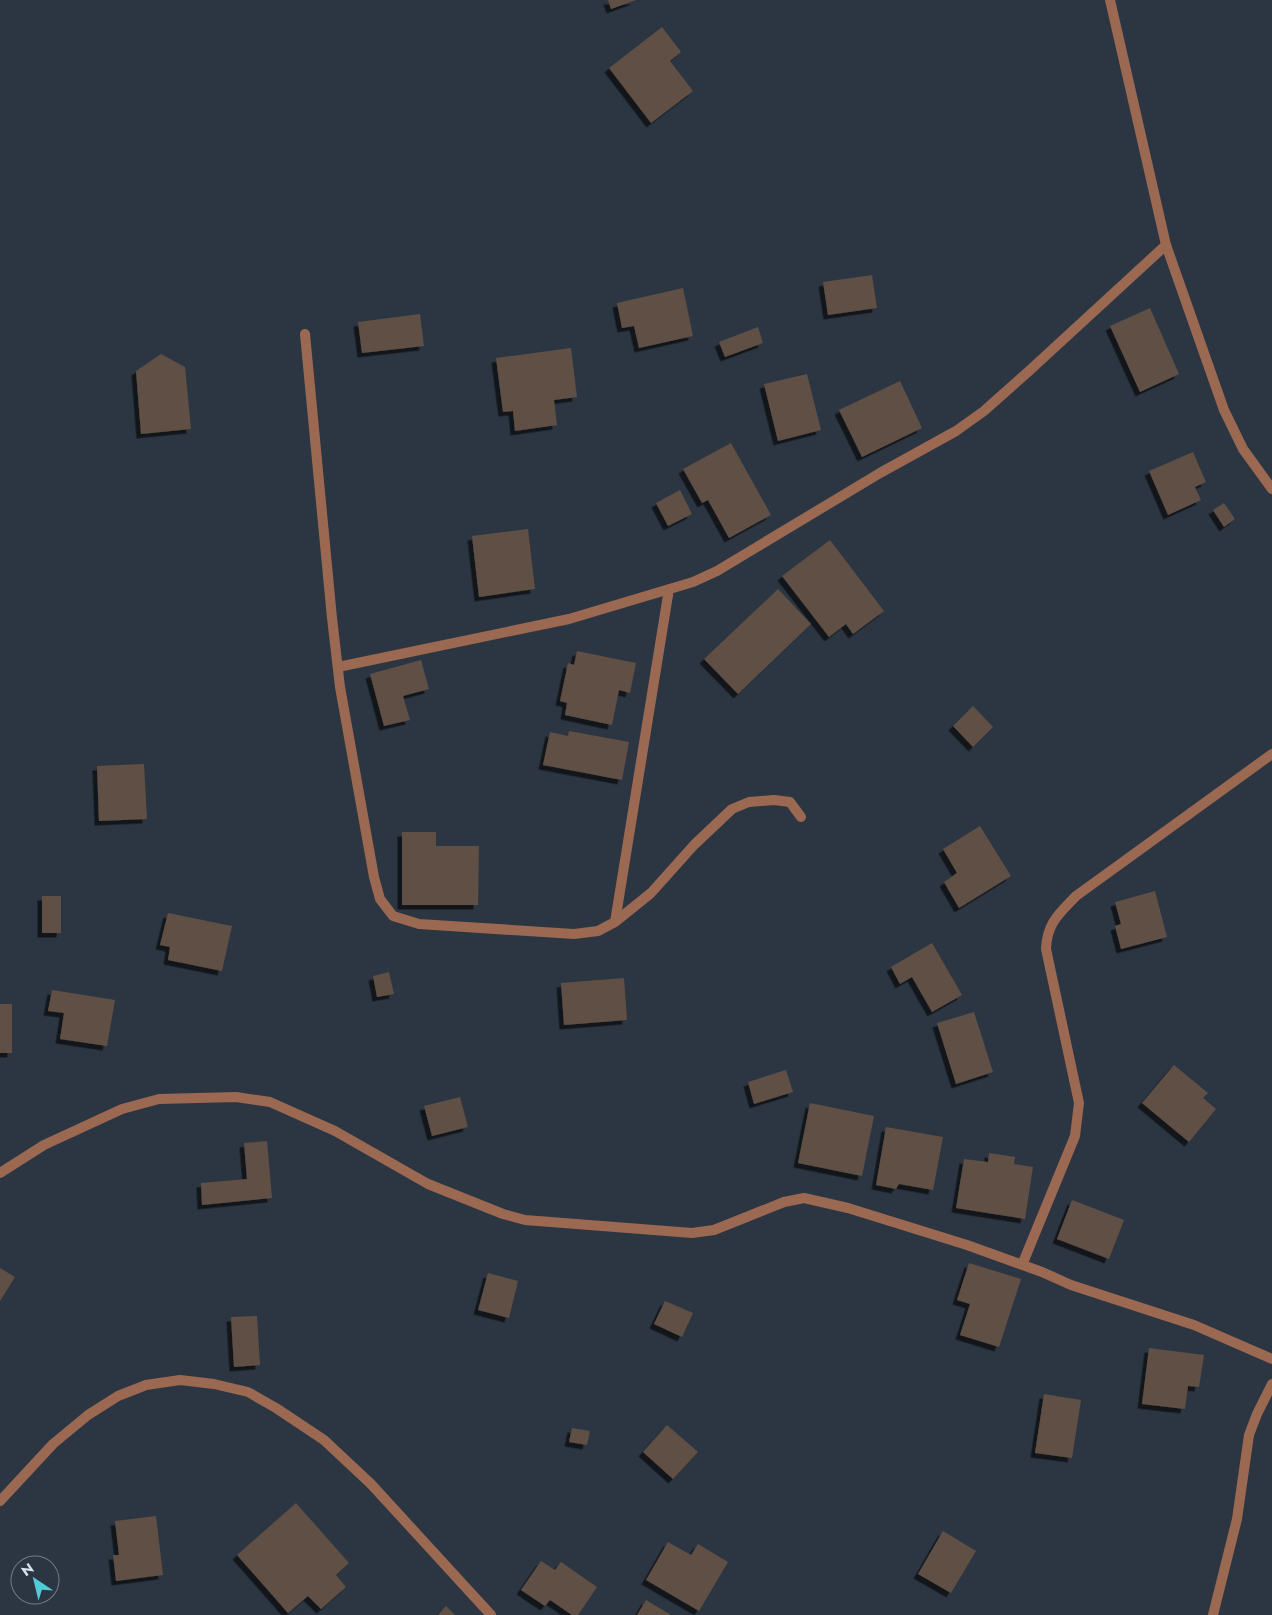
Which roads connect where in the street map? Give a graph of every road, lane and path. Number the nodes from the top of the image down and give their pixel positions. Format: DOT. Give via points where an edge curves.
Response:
graph roads {
  1 [pos="1110,0"];
  2 [pos="1166,245"];
  3 [pos="305,334"];
  4 [pos="1272,489"];
  5 [pos="669,589"];
  6 [pos="338,667"];
  7 [pos="1272,754"];
  8 [pos="801,818"];
  9 [pos="615,922"];
  10 [pos="0,1174"];
  11 [pos="1022,1265"];
  12 [pos="1272,1359"];
  13 [pos="1272,1384"];
  14 [pos="0,1501"];
  15 [pos="491,1615"];
  16 [pos="1213,1615"];
  1 -- 2 [label="street"];
  2 -- 4 [label="street" via="1224,410 1243,449"];
  2 -- 5 [label="street" via="984,411 956,431 717,571"];
  3 -- 6 [label="street"];
  5 -- 6 [label="street" via="569,619"];
  5 -- 9 [label="street"];
  6 -- 9 [label="street" via="374,877 380,899 393,916 418,924 574,934 598,932"];
  7 -- 11 [label="street" via="1076,896 1054,918 1046,934 1046,949 1079,1103 1075,1136"];
  8 -- 9 [label="street" via="790,802 749,802 732,809 651,893"];
  10 -- 11 [label="street" via="44,1145 122,1109 159,1098 236,1097 270,1102 335,1131 428,1184 525,1220 692,1233 714,1230 784,1202 804,1198 848,1208"];
  11 -- 12 [label="street" via="1071,1285 1194,1325"];
  13 -- 16 [label="street" via="1249,1435 1237,1519"];
  14 -- 15 [label="street" via="53,1444 88,1415 118,1396 146,1385 180,1380 214,1384 248,1392 324,1440 371,1484"];
}
